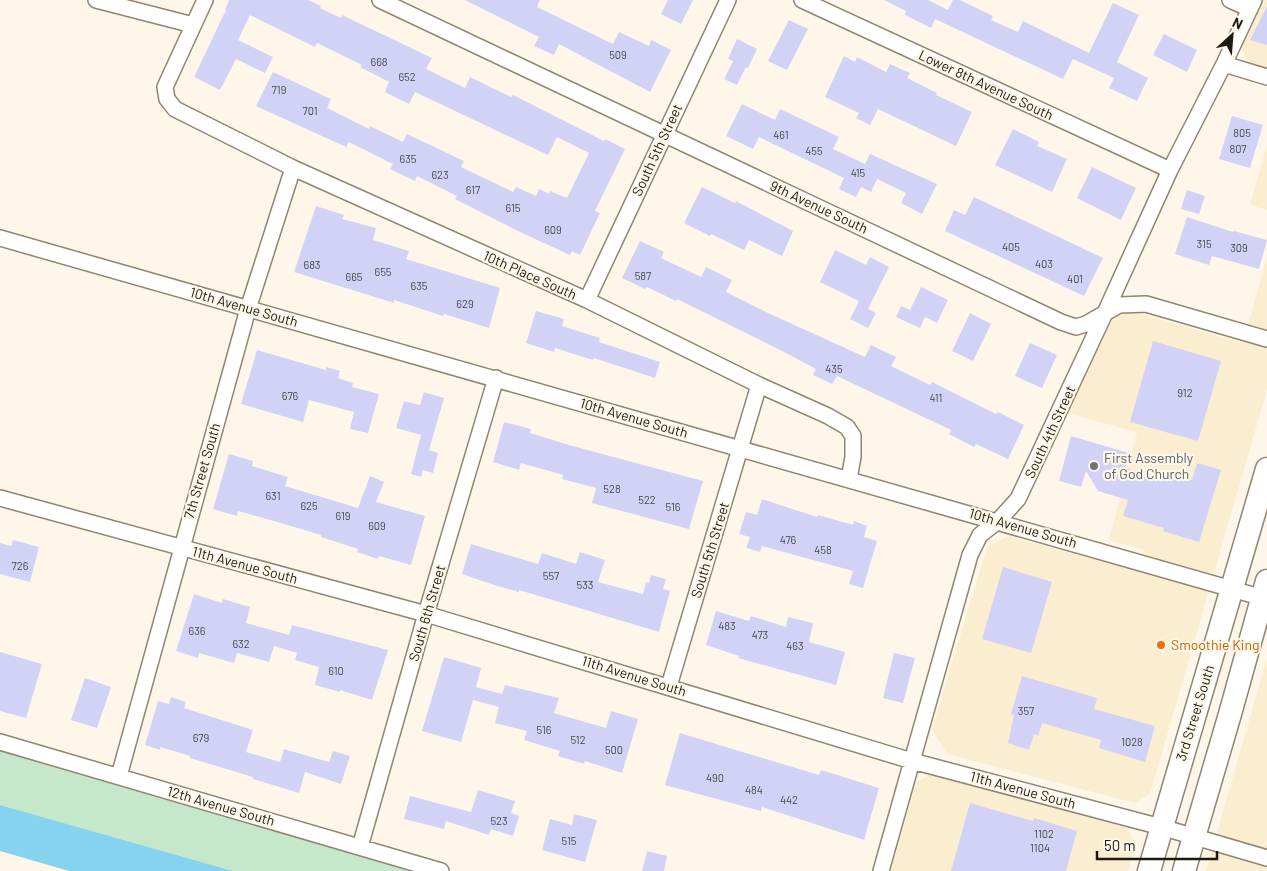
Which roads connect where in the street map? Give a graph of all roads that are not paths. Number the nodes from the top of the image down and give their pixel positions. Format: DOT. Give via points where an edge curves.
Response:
graph roads {
  1 [pos="96,0"];
  2 [pos="205,0"];
  3 [pos="380,0"];
  4 [pos="728,0"];
  5 [pos="802,0"];
  6 [pos="1230,0"];
  7 [pos="1252,5"];
  8 [pos="192,26"];
  9 [pos="1224,64"];
  10 [pos="1267,77"];
  11 [pos="665,133"];
  12 [pos="293,168"];
  13 [pos="1170,170"];
  14 [pos="1,241"];
  15 [pos="587,300"];
  16 [pos="248,308"];
  17 [pos="1105,313"];
  18 [pos="1267,339"];
  19 [pos="496,378"];
  20 [pos="759,385"];
  21 [pos="740,448"];
  22 [pos="1267,470"];
  23 [pos="849,479"];
  24 [pos="0,498"];
  25 [pos="998,521"];
  26 [pos="181,548"];
  27 [pos="1232,589"];
  28 [pos="1265,592"];
  29 [pos="426,614"];
  30 [pos="669,686"];
  31 [pos="0,742"];
  32 [pos="912,761"];
  33 [pos="119,776"];
  34 [pos="1161,827"];
  35 [pos="1194,837"];
  36 [pos="360,847"];
  37 [pos="1267,858"];
  38 [pos="441,871"];
  39 [pos="880,871"];
  40 [pos="1149,871"];
  41 [pos="1184,871"];
  1 -- 8 [label="street"];
  2 -- 8 [label="street"];
  3 -- 11 [label="street, 9th Avenue South"];
  4 -- 11 [label="street, South 5th Street"];
  5 -- 13 [label="street, Lower 8th Avenue South"];
  6 -- 7 [label="street"];
  7 -- 9 [label="street, South 4th Street"];
  8 -- 12 [label="street, 10th Place South" via="165,87 167,99 175,109"];
  9 -- 10 [label="street"];
  9 -- 13 [label="street, South 4th Street"];
  11 -- 15 [label="street, South 5th Street"];
  11 -- 17 [label="street, 9th Avenue South" via="1061,322 1076,327"];
  12 -- 15 [label="street, 10th Place South"];
  12 -- 16 [label="street, 7th Street South"];
  13 -- 17 [label="street, South 4th Street"];
  14 -- 16 [label="street, 10th Avenue South"];
  15 -- 20 [label="street, 10th Place South"];
  16 -- 19 [label="street, 10th Avenue South"];
  16 -- 26 [label="street, 7th Street South"];
  17 -- 18 [label="street, 9th Avenue South" via="1119,305 1146,304"];
  17 -- 25 [label="street, South 4th Street" via="1018,499"];
  19 -- 21 [label="street, 10th Avenue South"];
  19 -- 29 [label="street, South 6th Street"];
  20 -- 21 [label="street, South 5th Street"];
  20 -- 23 [label="street, 10th Place South" via="847,428 853,436"];
  21 -- 23 [label="street, 10th Avenue South"];
  21 -- 30 [label="street, South 5th Street"];
  22 -- 27 [label="main road, 3rd Street South"];
  23 -- 25 [label="street, 10th Avenue South"];
  24 -- 26 [label="street, 11th Avenue South"];
  25 -- 27 [label="street, 10th Avenue South"];
  25 -- 32 [label="street, South 4th Street" via="980,534 970,555"];
  26 -- 29 [label="street, 11th Avenue South"];
  26 -- 33 [label="street, 7th Street South"];
  27 -- 28 [label="street, 10th Avenue South"];
  27 -- 34 [label="main road, 3rd Street South"];
  28 -- 35 [label="main road"];
  29 -- 30 [label="street, 11th Avenue South"];
  29 -- 36 [label="street, South 6th Street"];
  30 -- 32 [label="street, 11th Avenue South"];
  31 -- 33 [label="street, 12th Avenue South"];
  32 -- 34 [label="street, 11th Avenue South"];
  32 -- 39 [label="street, South 4th Street"];
  33 -- 36 [label="street, 12th Avenue South"];
  34 -- 35 [label="street, 11th Avenue South"];
  34 -- 40 [label="main road, 3rd Street South"];
  35 -- 37 [label="street, 11th Avenue South"];
  35 -- 41 [label="main road"];
  36 -- 38 [label="street, 12th Avenue South"];
}
